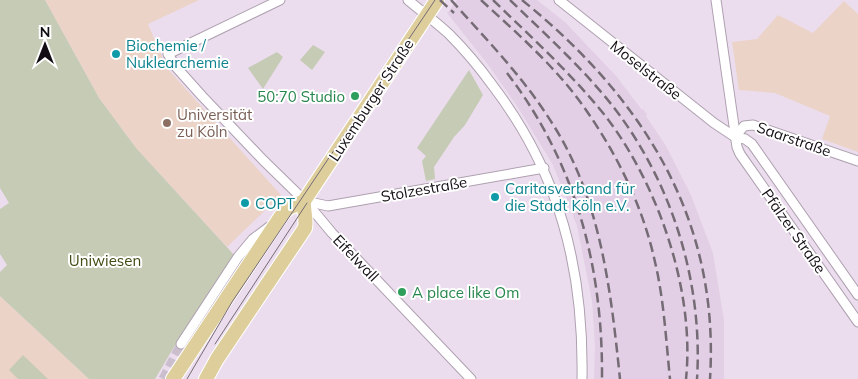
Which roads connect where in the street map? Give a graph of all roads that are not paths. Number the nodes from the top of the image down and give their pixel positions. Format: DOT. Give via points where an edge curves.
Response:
graph roads {
  1 [pos="280,0"];
  2 [pos="408,0"];
  3 [pos="438,0"];
  4 [pos="559,0"];
  5 [pos="716,0"];
  6 [pos="427,15"];
  7 [pos="735,137"];
  8 [pos="858,162"];
  9 [pos="544,168"];
  10 [pos="304,201"];
  11 [pos="278,221"];
  12 [pos="858,295"];
  13 [pos="858,322"];
  14 [pos="180,344"];
  15 [pos="173,379"];
  16 [pos="206,379"];
  17 [pos="471,379"];
  18 [pos="582,379"];
  1 -- 10 [label="street, Eifelwall" via="168,54 202,96"];
  2 -- 6 [label="street"];
  3 -- 6 [label="main road, Luxemburger Straße"];
  4 -- 7 [label="street, Moselstraße"];
  5 -- 7 [label="street, Pfälzer Straße"];
  6 -- 9 [label="street" via="478,66 515,116"];
  6 -- 10 [label="main road, Luxemburger Straße"];
  7 -- 8 [label="street, Saarstraße" via="744,126 753,124"];
  7 -- 12 [label="street, Pfälzer Straße" via="752,144"];
  7 -- 13 [label="street, Pfälzer Straße" via="740,154"];
  9 -- 10 [label="street, Stolzestraße" via="328,206"];
  9 -- 18 [label="street" via="568,238 575,271"];
  10 -- 11 [label="main road, Luxemburger Straße" via="287,209"];
  10 -- 16 [label="main road" via="305,228"];
  10 -- 17 [label="street, Eifelwall"];
  11 -- 14 [label="street" via="245,248"];
  11 -- 15 [label="main road, Luxemburger Straße"];
}
